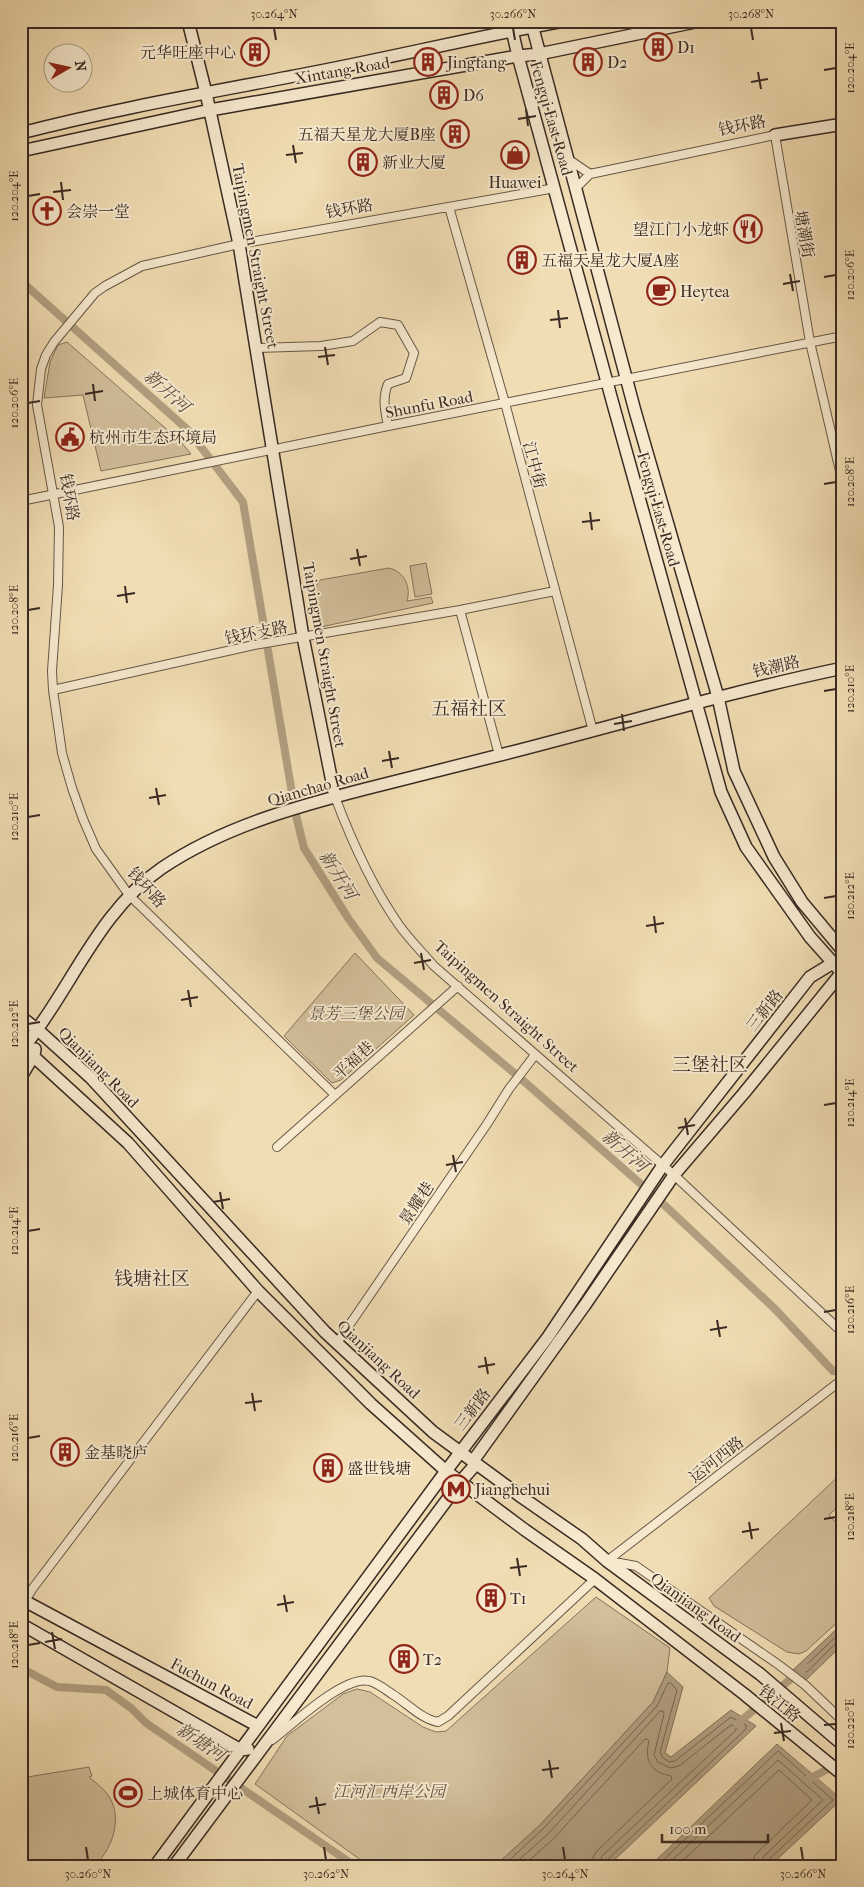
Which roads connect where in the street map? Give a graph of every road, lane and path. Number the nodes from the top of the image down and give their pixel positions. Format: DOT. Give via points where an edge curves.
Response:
graph roads {
  1 [pos="188,21"];
  2 [pos="564,21"];
  3 [pos="700,21"];
  4 [pos="532,24"];
  5 [pos="511,26"];
  6 [pos="539,54"];
  7 [pos="518,56"];
  8 [pos="206,93"];
  9 [pos="210,110"];
  10 [pos="843,124"];
  11 [pos="21,133"];
  12 [pos="775,136"];
  13 [pos="21,151"];
  14 [pos="568,159"];
  15 [pos="590,174"];
  16 [pos="555,188"];
  17 [pos="576,188"];
  18 [pos="449,207"];
  19 [pos="239,244"];
  20 [pos="843,336"];
  21 [pos="810,342"];
  22 [pos="257,348"];
  23 [pos="627,380"];
  24 [pos="607,382"];
  25 [pos="505,403"];
  26 [pos="388,426"];
  27 [pos="273,450"];
  28 [pos="843,484"];
  29 [pos="53,494"];
  30 [pos="21,501"];
  31 [pos="555,591"];
  32 [pos="460,610"];
  33 [pos="303,637"];
  34 [pos="843,668"];
  35 [pos="53,690"];
  36 [pos="718,697"];
  37 [pos="697,702"];
  38 [pos="593,731"];
  39 [pos="498,755"];
  40 [pos="334,797"];
  41 [pos="129,895"];
  42 [pos="843,951"];
  43 [pos="840,969"];
  44 [pos="458,986"];
  45 [pos="21,1017"];
  46 [pos="38,1030"];
  47 [pos="22,1048"];
  48 [pos="34,1055"];
  49 [pos="535,1055"];
  50 [pos="21,1077"];
  51 [pos="335,1095"];
  52 [pos="277,1147"];
  53 [pos="663,1165"];
  54 [pos="674,1175"];
  55 [pos="258,1291"];
  56 [pos="843,1333"];
  57 [pos="337,1343"];
  58 [pos="843,1379"];
  59 [pos="460,1452"];
  60 [pos="475,1462"];
  61 [pos="446,1470"];
  62 [pos="461,1481"];
  63 [pos="607,1561"];
  64 [pos="595,1579"];
  65 [pos="23,1600"];
  66 [pos="21,1624"];
  67 [pos="760,1674"];
  68 [pos="744,1694"];
  69 [pos="843,1721"];
  70 [pos="258,1726"];
  71 [pos="843,1745"];
  72 [pos="262,1748"];
  73 [pos="240,1750"];
  74 [pos="843,1775"];
  75 [pos="155,1866"];
  76 [pos="174,1866"];
  1 -- 8 [label="main road, Taipingmen Straight Street"];
  2 -- 4 [label="main road, Xintang Road"];
  3 -- 6 [label="main road, Xintang Road"];
  4 -- 5 [label="main road, Xintang Road"];
  4 -- 6 [label="main road, Fengqi East Road"];
  5 -- 7 [label="main road, Fengqi East Road"];
  5 -- 8 [label="main road, Xintang Road" via="421,51"];
  6 -- 7 [label="main road, Xintang Road"];
  6 -- 14 [label="main road, Fengqi East Road"];
  7 -- 9 [label="main road, Xintang Road"];
  7 -- 16 [label="main road, Fengqi East Road"];
  8 -- 9 [label="main road, Taipingmen Straight Street"];
  8 -- 11 [label="main road, Xintang Road"];
  9 -- 13 [label="main road, Xintang Road"];
  9 -- 19 [label="main road, Taipingmen Straight Street"];
  10 -- 12 [label="main road, 钱环路"];
  12 -- 15 [label="street, 钱环路"];
  12 -- 21 [label="street, 塘潮街"];
  14 -- 15 [label="street"];
  14 -- 17 [label="main road, Fengqi East Road"];
  15 -- 17 [label="street"];
  16 -- 18 [label="street, 钱环路"];
  16 -- 24 [label="main road, Fengqi East Road"];
  17 -- 23 [label="main road, Fengqi East Road"];
  18 -- 19 [label="street, 钱环路"];
  18 -- 25 [label="street, 江中街"];
  19 -- 22 [label="main road, Taipingmen Straight Street"];
  19 -- 29 [label="street, 钱环路" via="142,266 95,294 62,331 41,369 37,405"];
  20 -- 21 [label="street, Shunfu Road"];
  21 -- 23 [label="street, Shunfu Road"];
  21 -- 28 [label="street, 塘潮街"];
  22 -- 26 [label="street" via="337,344 353,341 380,322 398,325 414,353 406,378 388,384 385,390 383,398"];
  22 -- 27 [label="main road, Taipingmen Straight Street"];
  23 -- 24 [label="street, Shunfu Road"];
  23 -- 36 [label="main road, Fengqi East Road"];
  24 -- 25 [label="street, Shunfu Road"];
  24 -- 37 [label="main road, Fengqi East Road"];
  25 -- 26 [label="street, Shunfu Road"];
  25 -- 31 [label="street, 江中街"];
  26 -- 27 [label="street, Shunfu Road"];
  27 -- 29 [label="street, Shunfu Road"];
  27 -- 33 [label="main road, Taipingmen Straight Street"];
  29 -- 30 [label="street, Shunfu Road"];
  29 -- 35 [label="street, 钱环路" via="59,527"];
  31 -- 32 [label="street, 钱环支路"];
  31 -- 38 [label="street, 江中街"];
  32 -- 33 [label="street, 钱环支路"];
  32 -- 39 [label="street"];
  33 -- 35 [label="street, 钱环支路"];
  33 -- 40 [label="main road, Taipingmen Straight Street"];
  34 -- 36 [label="main road, 钱潮路"];
  35 -- 41 [label="street, 钱环路" via="62,753 80,811 96,850"];
  36 -- 37 [label="main road, Qianchao Road"];
  36 -- 42 [label="main road, Fengqi East Road" via="734,771 774,857 802,902"];
  37 -- 38 [label="main road, Qianchao Road"];
  37 -- 43 [label="main road, Fengqi East Road" via="721,792 746,847 805,930"];
  38 -- 39 [label="main road, Qianchao Road"];
  39 -- 40 [label="main road, Qianchao Road"];
  40 -- 41 [label="main road, Qianchao Road" via="255,821 202,846 162,868"];
  40 -- 44 [label="street, Taipingmen Straight Street" via="354,847 400,926 434,966"];
  41 -- 46 [label="main road, Qianchao Road" via="80,962"];
  41 -- 51 [label="street, 钱环路"];
  43 -- 53 [label="main road, 三新路" via="810,977"];
  43 -- 54 [label="main road, 三新路" via="744,1093"];
  44 -- 49 [label="street, Taipingmen Straight Street"];
  44 -- 51 [label="street, 平福巷"];
  45 -- 46 [label="main road, Qianjiang Road"];
  46 -- 47 [label="main road, Qianchao Road"];
  46 -- 48 [label="main road, Qianchao Road"];
  46 -- 57 [label="main road, Qianjiang Road" via="91,1078"];
  47 -- 48 [label="main road, Qianjiang Road"];
  48 -- 50 [label="main road, Qianchao Road"];
  48 -- 55 [label="main road, Qianjiang Road" via="128,1143"];
  49 -- 53 [label="street, Taipingmen Straight Street"];
  49 -- 57 [label="street, 景耀巷"];
  51 -- 52 [label="street, 平福巷"];
  53 -- 54 [label="street, Taipingmen Straight Street"];
  53 -- 59 [label="main road, 三新路" via="548,1337"];
  54 -- 56 [label="street, Taipingmen Straight Street"];
  54 -- 60 [label="main road, 三新路"];
  55 -- 61 [label="main road, Qianjiang Road" via="371,1404"];
  55 -- 65 [label="street"];
  57 -- 59 [label="main road, Qianjiang Road" via="433,1432"];
  58 -- 63 [label="street, 运河西路"];
  59 -- 60 [label="main road, Qianjiang Road"];
  59 -- 61 [label="main road, 三新路"];
  60 -- 62 [label="main road, 三新路"];
  60 -- 63 [label="main road, Qianjiang Road" via="582,1538"];
  61 -- 62 [label="main road, Qianjiang Road"];
  61 -- 70 [label="main road, 三新路"];
  62 -- 64 [label="main road, Qianjiang Road"];
  62 -- 72 [label="main road, 三新路"];
  63 -- 67 [label="main road, Qianjiang Road"];
  63 -- 69 [label="street" via="636,1566 805,1685"];
  64 -- 68 [label="main road, Qianjiang Road"];
  64 -- 72 [label="street, 三新路" via="438,1722 428,1720 368,1680 352,1682 331,1693"];
  65 -- 70 [label="main road, Fuchun Road"];
  66 -- 73 [label="main road"];
  67 -- 71 [label="main road, 钱江路"];
  68 -- 74 [label="main road, 钱江路"];
  70 -- 72 [label="main road, Fuchun Road"];
  70 -- 73 [label="main road, 三新路"];
  72 -- 73 [label="main road"];
  72 -- 76 [label="main road, 三新路"];
  73 -- 75 [label="main road, 三新路"];
}
